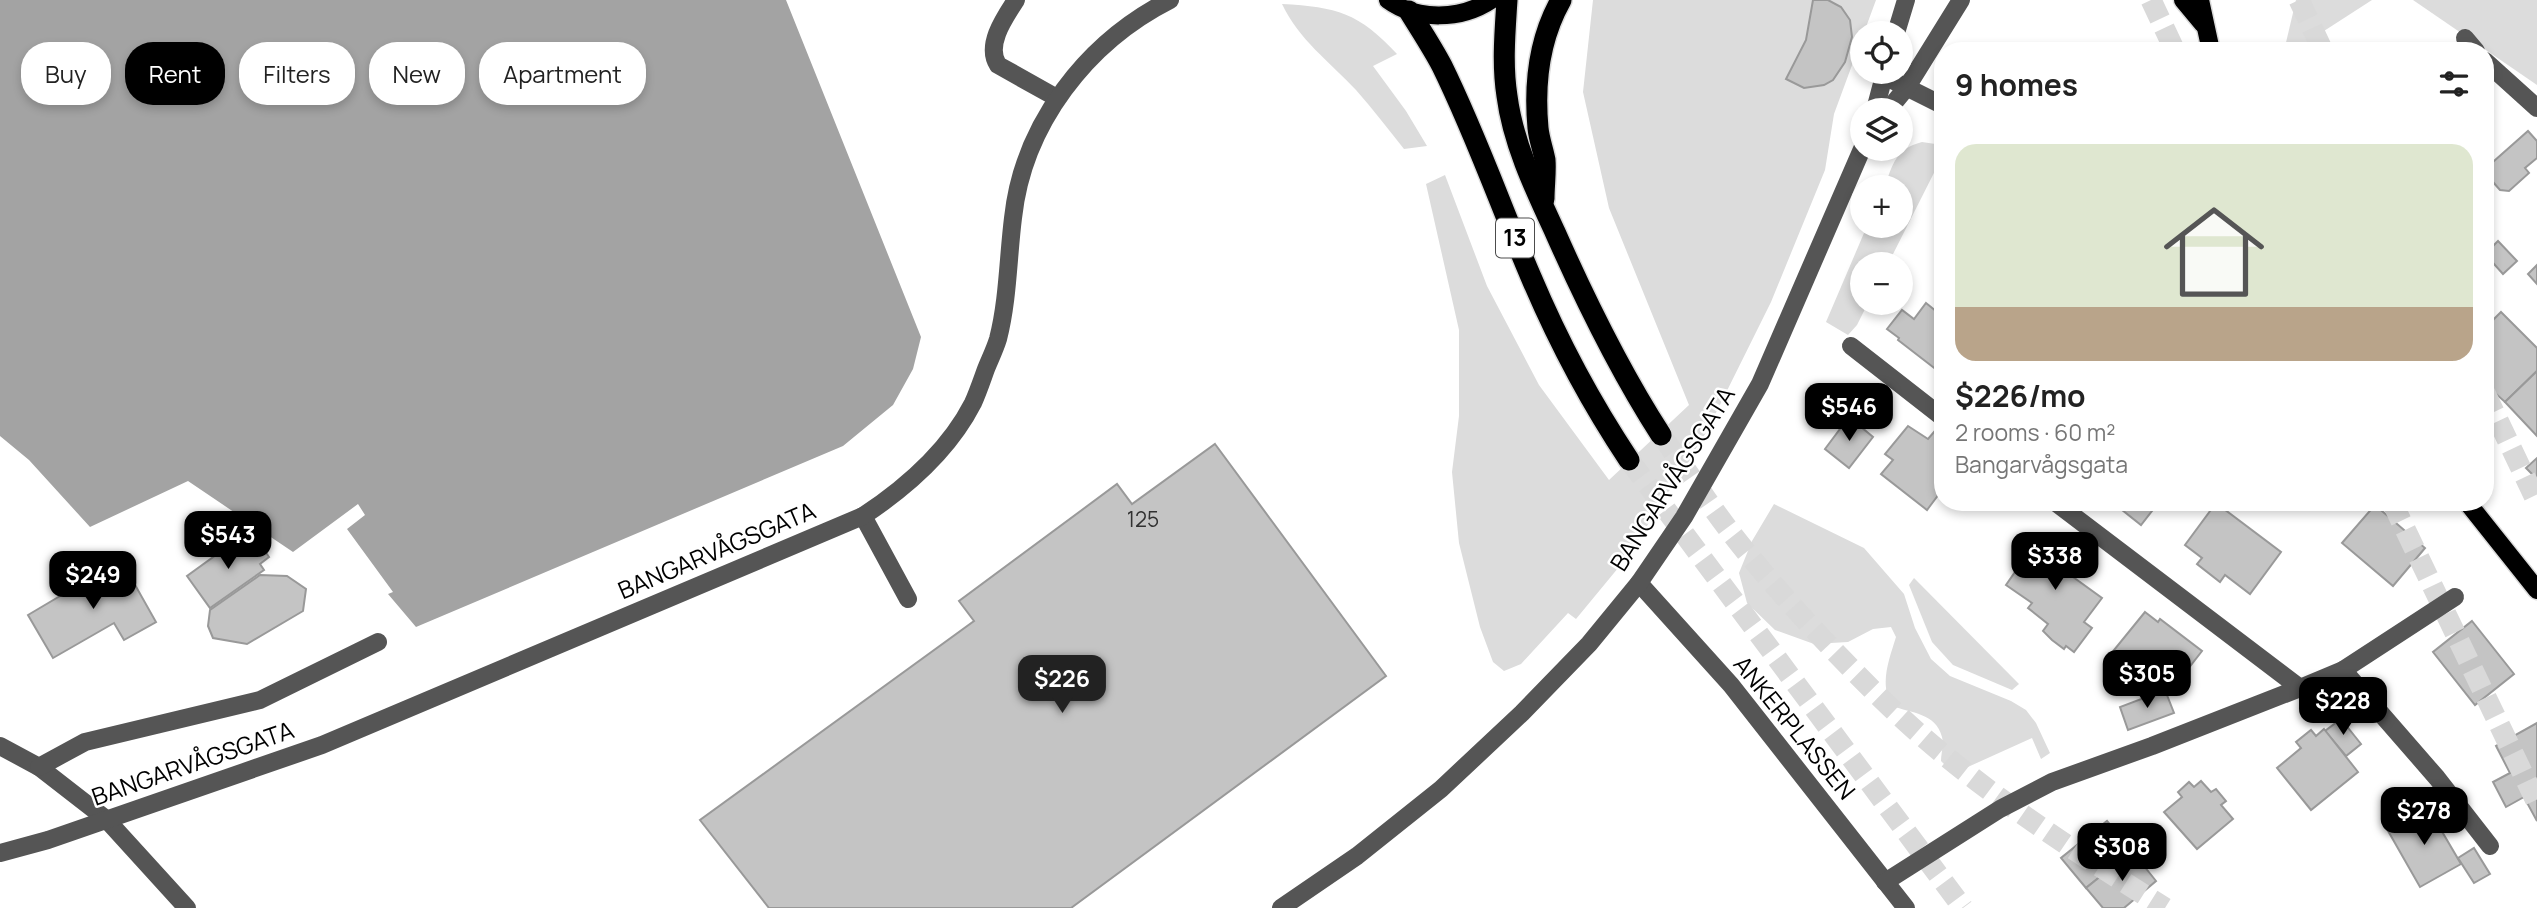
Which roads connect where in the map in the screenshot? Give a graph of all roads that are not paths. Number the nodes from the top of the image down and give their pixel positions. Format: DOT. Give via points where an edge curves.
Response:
graph roads {
  1 [pos="1016,0"];
  2 [pos="1170,0"];
  3 [pos="1491,0"];
  4 [pos="1507,0"];
  5 [pos="1561,0"];
  6 [pos="1906,0"];
  7 [pos="1961,0"];
  8 [pos="2183,0"];
  9 [pos="2200,0"];
  10 [pos="1390,3"];
  11 [pos="1900,21"];
  12 [pos="2205,27"];
  13 [pos="1935,42"];
  14 [pos="2209,42"];
  15 [pos="1934,44"];
  16 [pos="2494,69"];
  17 [pos="1902,84"];
  18 [pos="1907,87"];
  19 [pos="1898,98"];
  20 [pos="1057,99"];
  21 [pos="1934,101"];
  22 [pos="2537,108"];
  23 [pos="1857,161"];
  24 [pos="1544,208"];
  25 [pos="1851,346"];
  26 [pos="1934,411"];
  27 [pos="1661,435"];
  28 [pos="1629,460"];
  29 [pos="2067,511"];
  30 [pos="2474,511"];
  31 [pos="863,516"];
  32 [pos="1639,583"];
  33 [pos="2537,590"];
  34 [pos="2455,597"];
  35 [pos="908,599"];
  36 [pos="378,642"];
  37 [pos="2343,670"];
  38 [pos="2300,688"];
  39 [pos="0,746"];
  40 [pos="39,767"];
  41 [pos="106,819"];
  42 [pos="2490,846"];
  43 [pos="0,853"];
  44 [pos="1885,882"];
  45 [pos="187,908"];
  46 [pos="1281,908"];
  47 [pos="1906,908"];
  1 -- 20 [label="street" via="993,48 994,59"];
  2 -- 20 [label="street, BANGARVÅGSGATA" via="1143,13 1107,41"];
  3 -- 10 [label="main road" via="1459,14 1430,15"];
  4 -- 24 [label="highway, 13" via="1507,97"];
  5 -- 24 [label="highway, 13" via="1537,72"];
  6 -- 11 [label="street"];
  7 -- 13 [label="street"];
  8 -- 12 [label="main road"];
  9 -- 12 [label="main road"];
  10 -- 28 [label="highway, 13" via="1440,63 1562,344 1598,414"];
  12 -- 14 [label="main road"];
  15 -- 18 [label="street"];
  16 -- 22 [label="street"];
  17 -- 18 [label="street"];
  18 -- 19 [label="street"];
  18 -- 21 [label="street"];
  20 -- 31 [label="street, BANGARVÅGSGATA" via="1022,171 998,340 973,403 920,472"];
  23 -- 32 [label="street, BANGARVÅGSGATA" via="1760,384 1684,517"];
  24 -- 27 [label="highway, 13" via="1594,320"];
  25 -- 26 [label="street"];
  29 -- 38 [label="street"];
  30 -- 33 [label="main road"];
  31 -- 35 [label="street"];
  31 -- 41 [label="street, BANGARVÅGSGATA" via="322,745"];
  32 -- 44 [label="street, ANKERPLASSEN" via="1731,685"];
  32 -- 46 [label="street, BANGARVÅGSGATA" via="1589,644 1441,789 1357,856"];
  34 -- 37 [label="street"];
  36 -- 40 [label="street" via="260,700 85,742"];
  37 -- 38 [label="street"];
  37 -- 42 [label="street"];
  38 -- 44 [label="street" via="2052,782 2000,809"];
  39 -- 40 [label="street"];
  40 -- 41 [label="street"];
  41 -- 43 [label="street, BANGARVÅGSGATA"];
  41 -- 45 [label="street"];
  44 -- 47 [label="street, ANKERPLASSEN"];
}
